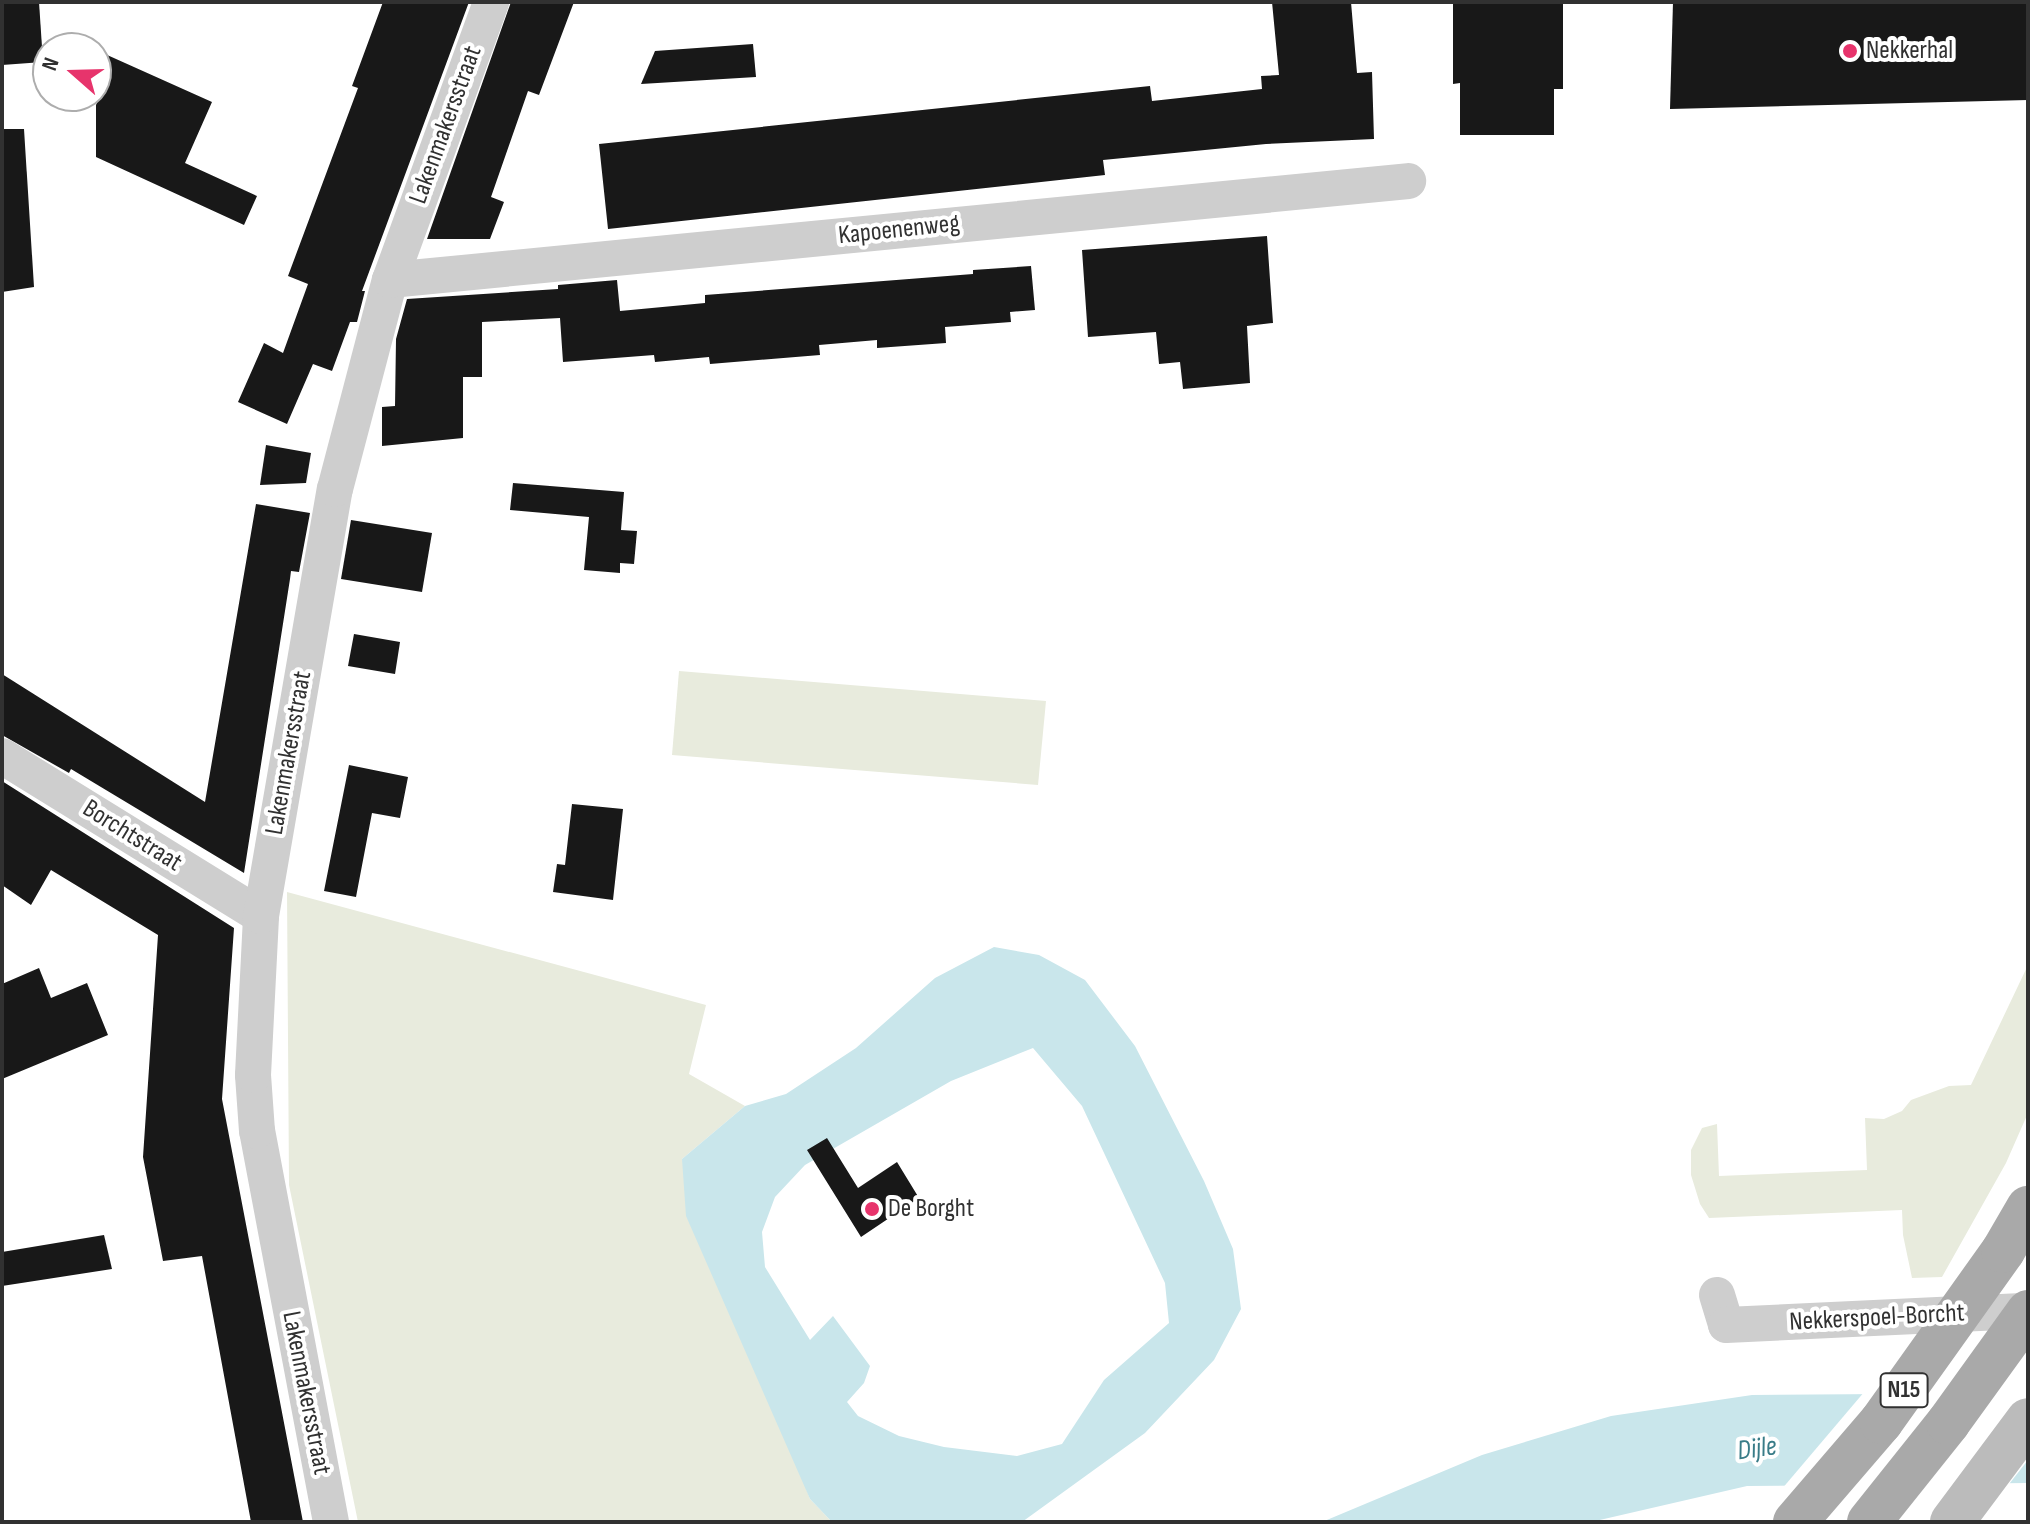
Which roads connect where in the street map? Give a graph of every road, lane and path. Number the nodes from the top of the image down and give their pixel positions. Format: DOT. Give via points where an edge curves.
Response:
graph roads {
  1 [pos="491,2"];
  2 [pos="1408,181"];
  3 [pos="390,280"];
  4 [pos="2,756"];
  5 [pos="261,916"];
  6 [pos="2028,1208"];
  7 [pos="1721,1310"];
  8 [pos="2028,1312"];
  9 [pos="2028,1420"];
  10 [pos="331,1522"];
  11 [pos="1795,1522"];
  12 [pos="1869,1522"];
  13 [pos="1952,1522"];
  1 -- 3 [label="street, Lakenmakersstraat"];
  2 -- 3 [label="street, Kapoenenweg"];
  3 -- 5 [label="street, Lakenmakersstraat" via="335,489"];
  4 -- 5 [label="street, Borchtstraat"];
  5 -- 10 [label="street, Lakenmakersstraat" via="253,1075 257,1131"];
  6 -- 11 [label="main road, N15" via="1881,1422"];
  7 -- 8 [label="street, Nekkerspoel-Borcht"];
  8 -- 12 [label="main road, N15"];
  9 -- 13 [label="street"];
}
